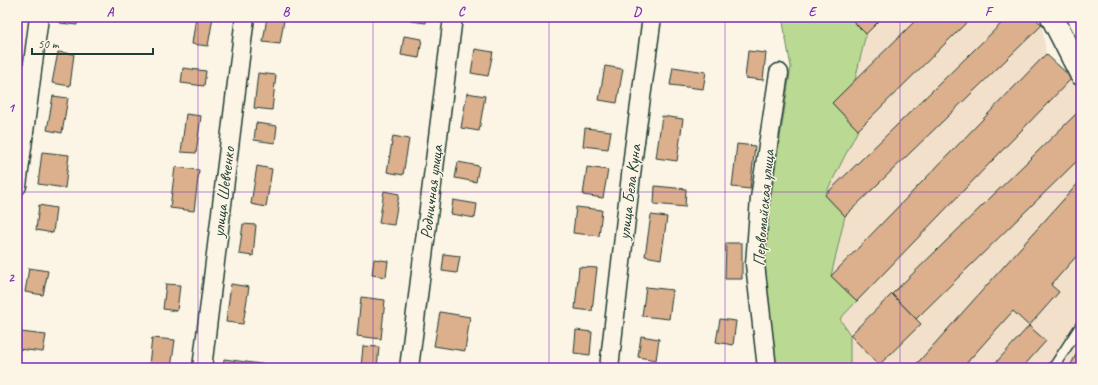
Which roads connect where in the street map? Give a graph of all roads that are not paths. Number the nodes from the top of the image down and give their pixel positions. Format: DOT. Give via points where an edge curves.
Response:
graph roads {
  1 [pos="39,17"];
  2 [pos="245,17"];
  3 [pos="453,17"];
  4 [pos="652,17"];
  5 [pos="1052,17"];
  6 [pos="780,73"];
  7 [pos="1081,74"];
  8 [pos="17,186"];
  9 [pos="1081,325"];
  10 [pos="202,368"];
  11 [pos="409,368"];
  12 [pos="609,368"];
  13 [pos="767,368"];
  14 [pos="1051,368"];
  1 -- 8 [label="street"];
  2 -- 10 [label="street, улица Шевченко"];
  3 -- 11 [label="street, Родничная улица"];
  4 -- 12 [label="street, улица Бела Куна"];
  5 -- 7 [label="street"];
  6 -- 13 [label="street, Первомайская улица" via="760,198 755,264"];
  9 -- 14 [label="lane"];
}
